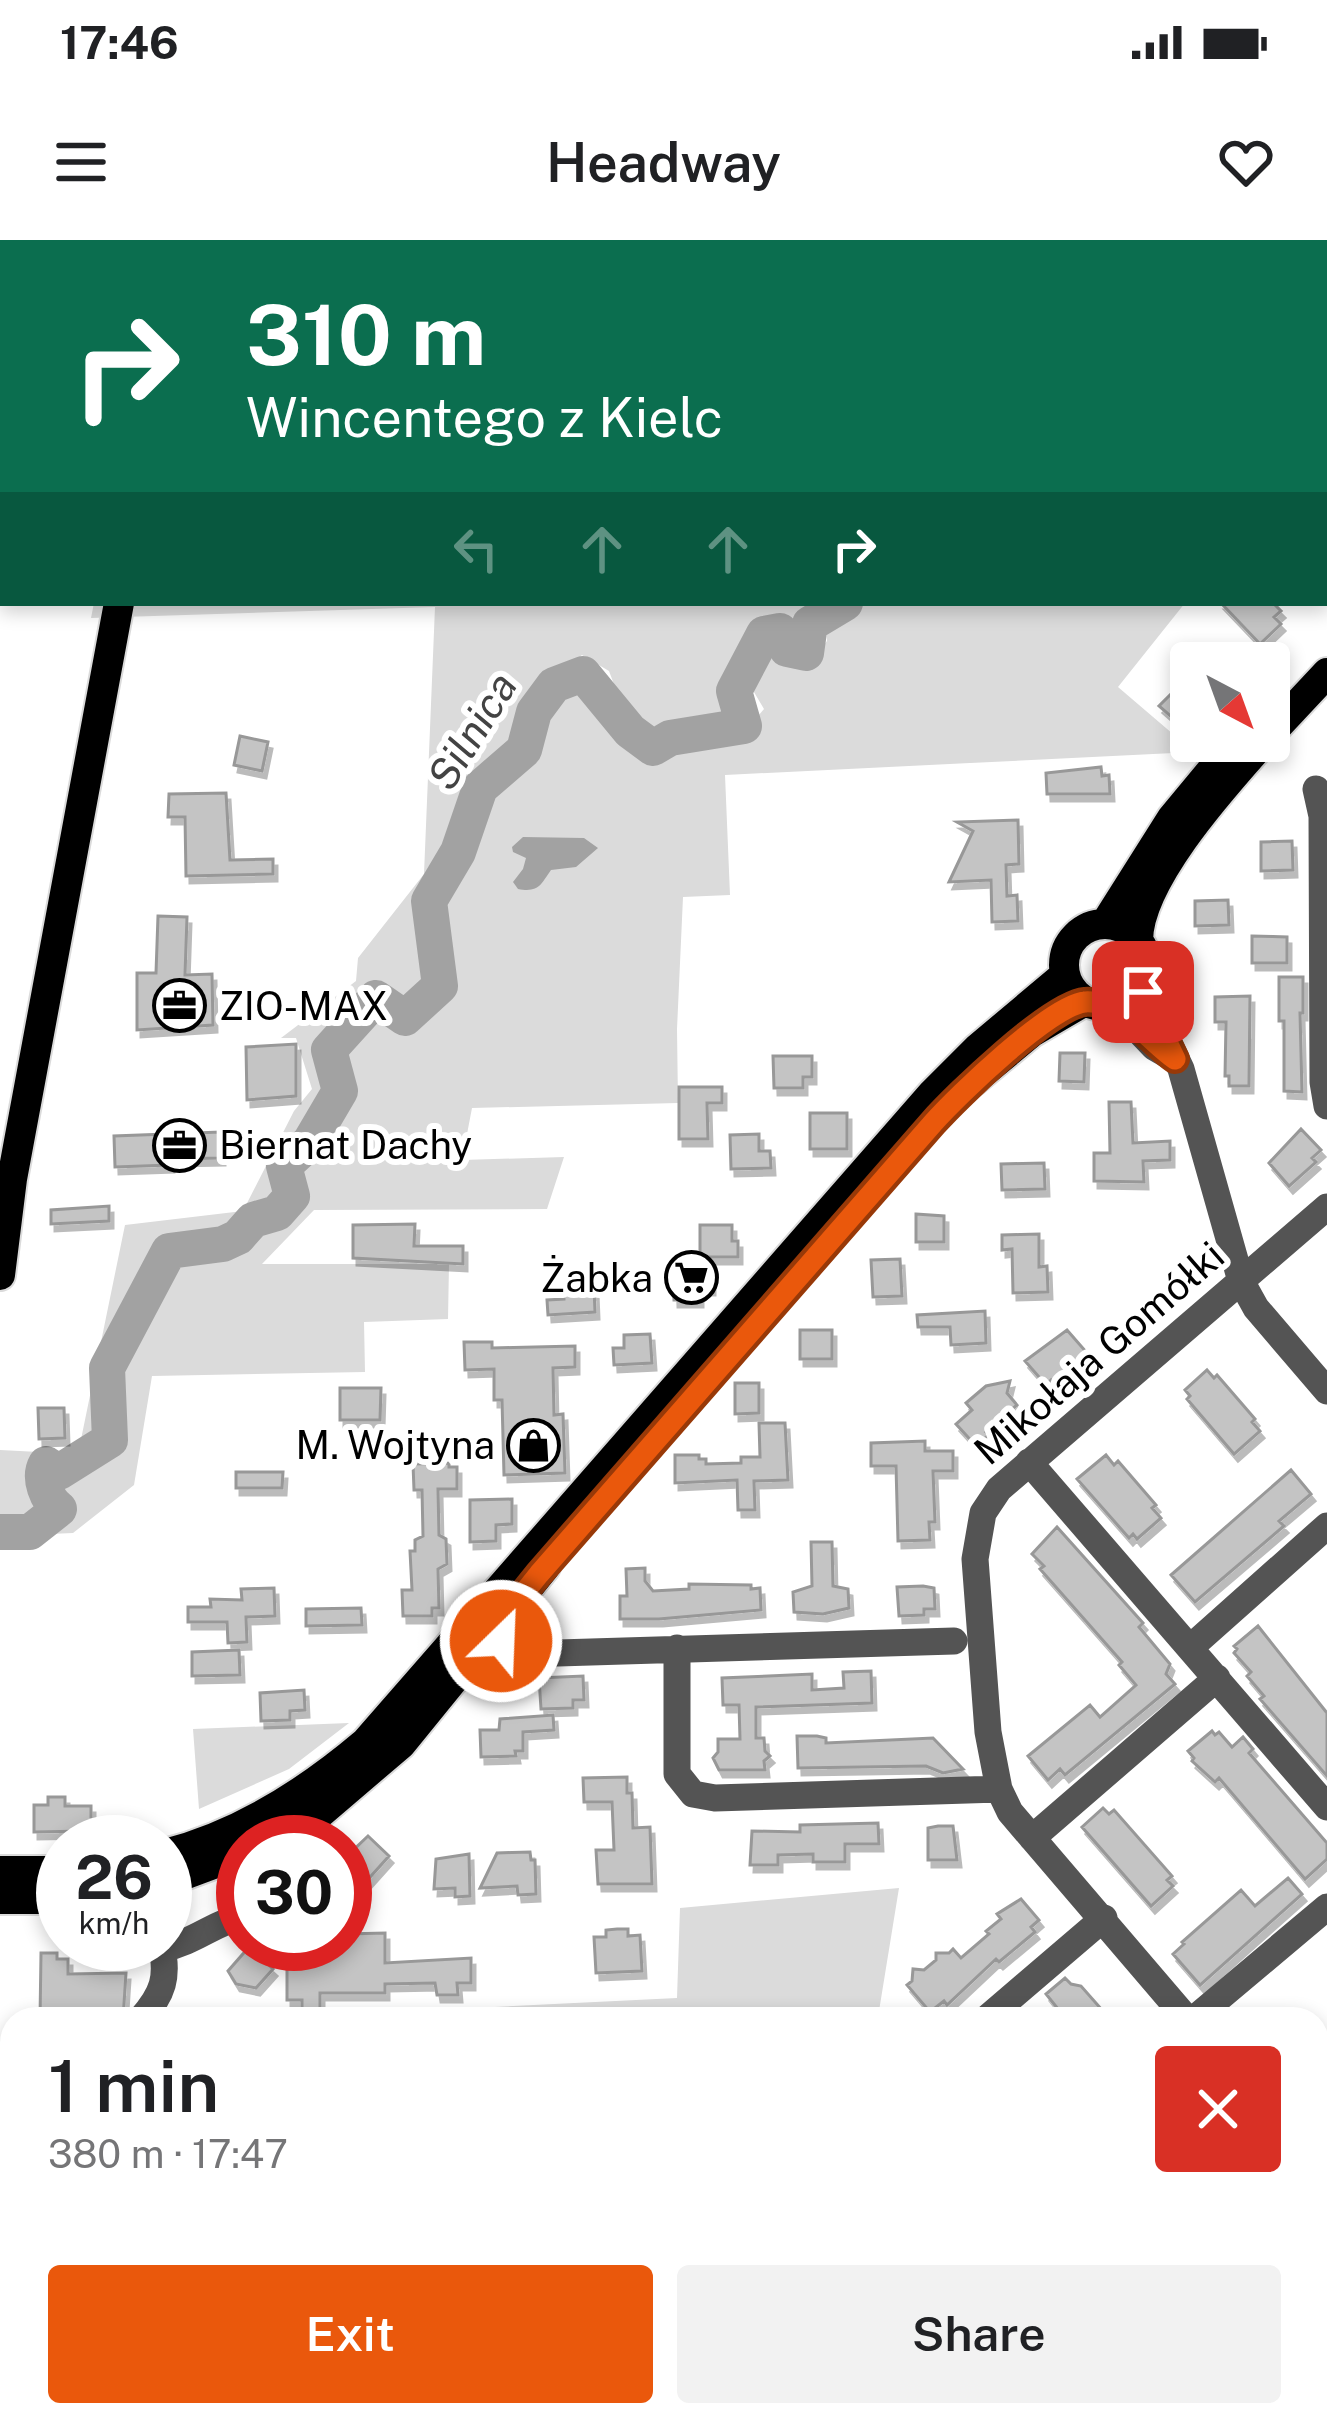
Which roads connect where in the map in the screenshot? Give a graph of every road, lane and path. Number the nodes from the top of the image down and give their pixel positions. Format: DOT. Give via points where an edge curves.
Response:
graph roads {
  1 [pos="118,606"];
  2 [pos="1327,646"];
  3 [pos="1327,673"];
  4 [pos="1290,684"];
  5 [pos="1290,712"];
  6 [pos="1219,762"];
  7 [pos="1246,762"];
  8 [pos="1316,789"];
  9 [pos="1106,924"];
  10 [pos="1138,941"];
  11 [pos="1065,975"];
  12 [pos="1142,984"];
  13 [pos="1099,1003"];
  14 [pos="1175,1059"];
  15 [pos="1327,1106"];
  16 [pos="12,1179"];
  17 [pos="1327,1207"];
  18 [pos="0,1213"];
  19 [pos="0,1275"];
  20 [pos="1241,1281"];
  21 [pos="1327,1391"];
  22 [pos="1029,1462"];
  23 [pos="1327,1526"];
  24 [pos="491,1634"];
  25 [pos="953,1640"];
  26 [pos="1191,1647"];
  27 [pos="677,1648"];
  28 [pos="1217,1678"];
  29 [pos="999,1789"];
  30 [pos="1327,1807"];
  31 [pos="317,1815"];
  32 [pos="1032,1838"];
  33 [pos="192,1845"];
  34 [pos="0,1871"];
  35 [pos="36,1871"];
  36 [pos="0,1899"];
  37 [pos="36,1899"];
  38 [pos="1327,1907"];
  39 [pos="1104,1918"];
  40 [pos="163,1971"];
  41 [pos="150,2007"];
  42 [pos="1021,2007"];
  43 [pos="1181,2007"];
  44 [pos="1206,2007"];
  1 -- 16 [label="main road"];
  2 -- 4 [label="main road"];
  3 -- 5 [label="main road"];
  6 -- 9 [label="main road" via="1172,818"];
  7 -- 10 [label="main road" via="1190,828 1157,885"];
  8 -- 15 [label="street"];
  9 -- 10 [label="main road"];
  9 -- 11 [label="main road" via="1070,943"];
  10 -- 12 [label="main road"];
  11 -- 13 [label="main road" via="1072,990"];
  11 -- 33 [label="main road" via="932,1094 365,1743 295,1797"];
  12 -- 13 [label="main road" via="1130,998"];
  12 -- 14 [label="street"];
  13 -- 14 [label="street"];
  13 -- 24 [label="main road" via="1019,1042 946,1109"];
  14 -- 20 [label="street"];
  16 -- 18 [label="main road"];
  16 -- 19 [label="main road"];
  17 -- 20 [label="street, Mikołaja Gomółki"];
  20 -- 21 [label="street"];
  20 -- 22 [label="street, Mikołaja Gomółki"];
  22 -- 26 [label="street"];
  22 -- 29 [label="street, Mikołaja Gomółki" via="992,1496 976,1541"];
  23 -- 26 [label="street"];
  24 -- 27 [label="street" via="525,1654"];
  24 -- 31 [label="main road" via="435,1706"];
  25 -- 27 [label="street"];
  26 -- 28 [label="street"];
  27 -- 29 [label="street" via="677,1774 693,1794"];
  28 -- 30 [label="street"];
  28 -- 32 [label="street"];
  29 -- 32 [label="street, Mikołaja Gomółki"];
  32 -- 39 [label="street, Mikołaja Gomółki"];
  34 -- 35 [label="main road"];
  36 -- 37 [label="main road"];
  38 -- 44 [label="street"];
  39 -- 42 [label="street"];
  39 -- 43 [label="street, Mikołaja Gomółki"];
  40 -- 41 [label="street" via="164,1988"];
}
